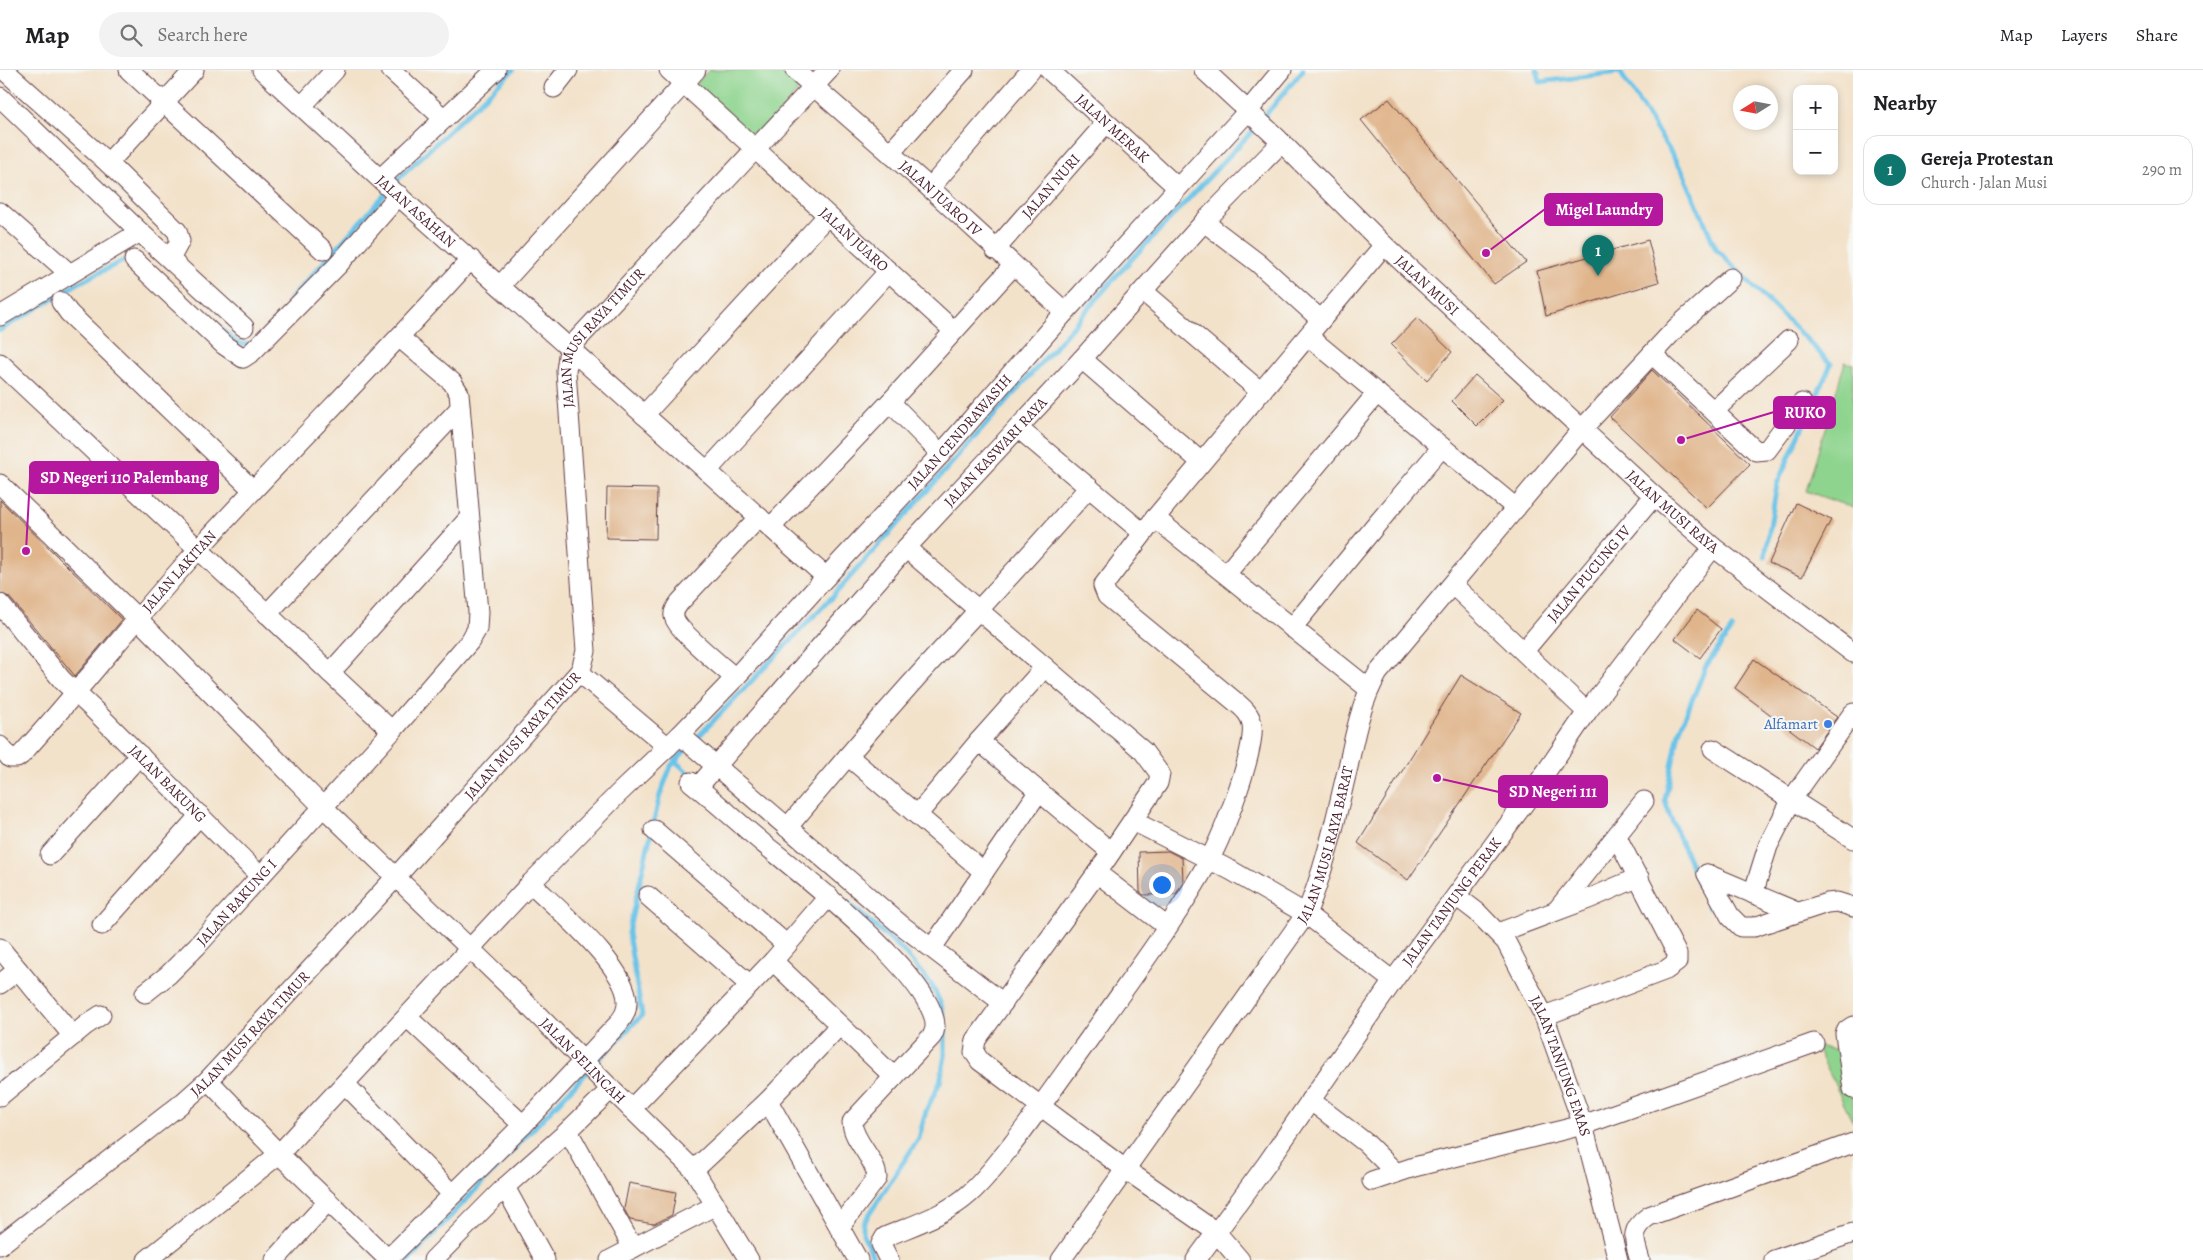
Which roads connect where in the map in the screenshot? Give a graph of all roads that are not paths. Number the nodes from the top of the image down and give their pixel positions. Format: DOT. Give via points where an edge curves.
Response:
graph roads {
  1 [pos="4,70"];
  2 [pos="129,70"];
  3 [pos="194,70"];
  4 [pos="262,70"];
  5 [pos="336,70"];
  6 [pos="391,70"];
  7 [pos="496,70"];
  8 [pos="568,70"];
  9 [pos="795,70"];
  10 [pos="829,70"];
  11 [pos="964,70"];
  12 [pos="1030,70"];
  13 [pos="1049,70"];
  14 [pos="1204,70"];
  15 [pos="1282,70"];
  16 [pos="683,74"];
  17 [pos="814,87"];
  18 [pos="554,88"];
  19 [pos="0,97"];
  20 [pos="164,103"];
  21 [pos="302,106"];
  22 [pos="1250,114"];
  23 [pos="443,118"];
  24 [pos="1106,123"];
  25 [pos="1278,140"];
  26 [pos="754,150"];
  27 [pos="890,153"];
  28 [pos="108,163"];
  29 [pos="389,186"];
  30 [pos="1177,187"];
  31 [pos="930,188"];
  32 [pos="827,216"];
  33 [pos="3,220"];
  34 [pos="1204,222"];
  35 [pos="140,232"];
  36 [pos="1384,245"];
  37 [pos="323,250"];
  38 [pos="995,250"];
  39 [pos="170,259"];
  40 [pos="470,259"];
  41 [pos="134,260"];
  42 [pos="1013,266"];
  43 [pos="889,270"];
  44 [pos="70,274"];
  45 [pos="1731,278"];
  46 [pos="500,286"];
  47 [pos="1144,292"];
  48 [pos="61,302"];
  49 [pos="1065,312"];
  50 [pos="0,316"];
  51 [pos="1321,320"];
  52 [pos="244,328"];
  53 [pos="954,331"];
  54 [pos="1308,336"];
  55 [pos="400,338"];
  56 [pos="1789,340"];
  57 [pos="572,350"];
  58 [pos="1652,354"];
  59 [pos="1082,359"];
  60 [pos="0,363"];
  61 [pos="1261,392"];
  62 [pos="1377,393"];
  63 [pos="890,402"];
  64 [pos="1802,403"];
  65 [pos="460,408"];
  66 [pos="1714,411"];
  67 [pos="644,415"];
  68 [pos="1018,428"];
  69 [pos="1581,430"];
  70 [pos="1442,447"];
  71 [pos="942,454"];
  72 [pos="1201,462"];
  73 [pos="707,471"];
  74 [pos="0,484"];
  75 [pos="1089,487"];
  76 [pos="253,490"];
  77 [pos="1654,496"];
  78 [pos="1516,508"];
  79 [pos="469,518"];
  80 [pos="1155,518"];
  81 [pos="765,522"];
  82 [pos="1143,533"];
  83 [pos="1713,547"];
  84 [pos="906,548"];
  85 [pos="198,550"];
  86 [pos="1226,574"];
  87 [pos="826,577"];
  88 [pos="1453,585"];
  89 [pos="0,604"];
  90 [pos="979,611"];
  91 [pos="267,614"];
  92 [pos="138,619"];
  93 [pos="1292,628"];
  94 [pos="1524,651"];
  95 [pos="1853,653"];
  96 [pos="1045,667"];
  97 [pos="580,672"];
  98 [pos="330,673"];
  99 [pos="735,678"];
  100 [pos="1369,689"];
  101 [pos="75,693"];
  102 [pos="1587,712"];
  103 [pos="1853,713"];
  104 [pos="392,731"];
  105 [pos="979,741"];
  106 [pos="683,744"];
  107 [pos="0,746"];
  108 [pos="1712,749"];
  109 [pos="140,755"];
  110 [pos="848,756"];
  111 [pos="703,780"];
  112 [pos="1039,791"];
  113 [pos="1792,799"];
  114 [pos="1644,801"];
  115 [pos="323,807"];
  116 [pos="918,814"];
  117 [pos="200,815"];
  118 [pos="1132,821"];
  119 [pos="787,828"];
  120 [pos="654,830"];
  121 [pos="1617,837"];
  122 [pos="1853,839"];
  123 [pos="1111,852"];
  124 [pos="50,855"];
  125 [pos="1209,860"];
  126 [pos="984,872"];
  127 [pos="1097,873"];
  128 [pos="260,876"];
  129 [pos="1639,877"];
  130 [pos="395,878"];
  131 [pos="531,883"];
  132 [pos="1753,894"];
  133 [pos="648,896"];
  134 [pos="828,896"];
  135 [pos="1456,896"];
  136 [pos="1853,907"];
  137 [pos="1555,912"];
  138 [pos="1797,912"];
  139 [pos="1306,914"];
  140 [pos="102,925"];
  141 [pos="1166,926"];
  142 [pos="885,931"];
  143 [pos="1498,933"];
  144 [pos="787,945"];
  145 [pos="0,948"];
  146 [pos="469,948"];
  147 [pos="932,948"];
  148 [pos="772,961"];
  149 [pos="18,970"];
  150 [pos="1393,982"];
  151 [pos="0,984"];
  152 [pos="750,985"];
  153 [pos="145,993"];
  154 [pos="1003,1003"];
  155 [pos="102,1015"];
  156 [pos="1544,1016"];
  157 [pos="408,1018"];
  158 [pos="839,1026"];
  159 [pos="1853,1026"];
  160 [pos="72,1036"];
  161 [pos="1814,1043"];
  162 [pos="586,1064"];
  163 [pos="894,1078"];
  164 [pos="208,1080"];
  165 [pos="345,1084"];
  166 [pos="608,1086"];
  167 [pos="1853,1090"];
  168 [pos="0,1096"];
  169 [pos="1310,1100"];
  170 [pos="768,1101"];
  171 [pos="1041,1107"];
  172 [pos="631,1109"];
  173 [pos="523,1125"];
  174 [pos="1583,1125"];
  175 [pos="568,1131"];
  176 [pos="1853,1143"];
  177 [pos="279,1154"];
  178 [pos="694,1170"];
  179 [pos="1125,1170"];
  180 [pos="1396,1173"];
  181 [pos="1372,1181"];
  182 [pos="505,1187"];
  183 [pos="452,1194"];
  184 [pos="328,1201"];
  185 [pos="716,1205"];
  186 [pos="840,1228"];
  187 [pos="1216,1232"];
  188 [pos="1853,1233"];
  189 [pos="0,1245"];
  190 [pos="633,1248"];
  191 [pos="441,1257"];
  192 [pos="388,1259"];
  193 [pos="147,1260"];
  194 [pos="275,1260"];
  195 [pos="545,1260"];
  196 [pos="610,1260"];
  197 [pos="749,1260"];
  198 [pos="858,1260"];
  199 [pos="889,1260"];
  200 [pos="1061,1260"];
  201 [pos="1196,1260"];
  202 [pos="1240,1260"];
  203 [pos="1618,1260"];
  204 [pos="1640,1260"];
  205 [pos="1774,1260"];
  1 -- 28 [label="street"];
  2 -- 20 [label="street"];
  3 -- 20 [label="street"];
  4 -- 21 [label="street, JALAN ASAHAN"];
  5 -- 21 [label="street"];
  6 -- 23 [label="street"];
  7 -- 23 [label="street"];
  8 -- 18 [label="street"];
  9 -- 17 [label="street, JALAN JUARO IV"];
  10 -- 17 [label="street, JALAN MUSI RAYA TIMUR"];
  11 -- 27 [label="street"];
  12 -- 31 [label="street"];
  13 -- 24 [label="street, JALAN MERAK"];
  14 -- 22 [label="street"];
  15 -- 22 [label="street, JALAN CENDRAWASIH"];
  16 -- 26 [label="street, JALAN JUARO"];
  16 -- 46 [label="street"];
  17 -- 26 [label="street, JALAN MUSI RAYA TIMUR"];
  17 -- 27 [label="street, JALAN JUARO IV"];
  19 -- 35 [label="street"];
  20 -- 28 [label="street"];
  20 -- 37 [label="street"];
  21 -- 29 [label="street, JALAN ASAHAN"];
  22 -- 25 [label="street"];
  22 -- 30 [label="street, JALAN CENDRAWASIH"];
  23 -- 29 [label="street"];
  24 -- 30 [label="street, JALAN MERAK"];
  24 -- 38 [label="street, JALAN NURI"];
  25 -- 34 [label="street, JALAN KASWARI RAYA"];
  25 -- 36 [label="street, JALAN MUSI"];
  26 -- 32 [label="street, JALAN JUARO"];
  26 -- 57 [label="street, JALAN MUSI RAYA TIMUR"];
  27 -- 31 [label="street, JALAN JUARO IV"];
  28 -- 39 [label="street" via="177,231 180,240"];
  29 -- 40 [label="street, JALAN ASAHAN"];
  29 -- 41 [label="street" via="338,265 243,358 224,345"];
  30 -- 49 [label="street, JALAN CENDRAWASIH"];
  31 -- 38 [label="street, JALAN JUARO IV"];
  32 -- 43 [label="street, JALAN JUARO"];
  32 -- 67 [label="street"];
  33 -- 44 [label="street"];
  34 -- 47 [label="street, JALAN KASWARI RAYA"];
  34 -- 51 [label="street" via="1258,263"];
  35 -- 39 [label="street"];
  35 -- 44 [label="street"];
  36 -- 51 [label="street"];
  36 -- 69 [label="street, JALAN MUSI"];
  38 -- 42 [label="street, JALAN JUARO IV"];
  39 -- 52 [label="street"];
  40 -- 46 [label="street, JALAN ASAHAN"];
  40 -- 55 [label="street, JALAN LAKITAN"];
  42 -- 49 [label="street, JALAN JUARO IV"];
  42 -- 53 [label="street"];
  43 -- 53 [label="street, JALAN JUARO"];
  43 -- 73 [label="street"];
  44 -- 50 [label="street"];
  45 -- 58 [label="street, JALAN MUSI RAYA BARAT" via="1700,304"];
  46 -- 57 [label="street, JALAN ASAHAN"];
  47 -- 59 [label="street, JALAN KASWARI RAYA"];
  47 -- 61 [label="street"];
  48 -- 76 [label="street"];
  49 -- 71 [label="street, JALAN CENDRAWASIH"];
  51 -- 54 [label="street"];
  53 -- 63 [label="street"];
  54 -- 61 [label="street"];
  54 -- 62 [label="street"];
  55 -- 65 [label="street, JALAN BAKUNG I" via="457,387"];
  55 -- 76 [label="street, JALAN LAKITAN"];
  56 -- 66 [label="street"];
  57 -- 67 [label="street, JALAN ASAHAN"];
  57 -- 97 [label="street, JALAN MUSI RAYA TIMUR" via="566,371 586,651"];
  58 -- 66 [label="street"];
  58 -- 69 [label="street, JALAN MUSI RAYA BARAT"];
  59 -- 68 [label="street, JALAN KASWARI RAYA"];
  59 -- 72 [label="street"];
  60 -- 85 [label="street"];
  61 -- 72 [label="street"];
  62 -- 70 [label="street"];
  62 -- 86 [label="street"];
  63 -- 71 [label="street"];
  63 -- 81 [label="street"];
  64 -- 66 [label="street" via="1770,447 1760,452"];
  65 -- 79 [label="street, JALAN BAKUNG I"];
  65 -- 91 [label="street"];
  67 -- 73 [label="street, JALAN ASAHAN"];
  68 -- 75 [label="street"];
  68 -- 84 [label="street, JALAN KASWARI RAYA"];
  69 -- 77 [label="street, JALAN MUSI RAYA"];
  69 -- 78 [label="street, JALAN MUSI RAYA BARAT"];
  70 -- 78 [label="street"];
  70 -- 93 [label="street"];
  71 -- 87 [label="street, JALAN CENDRAWASIH"];
  72 -- 80 [label="street"];
  73 -- 81 [label="street, JALAN ASAHAN"];
  74 -- 92 [label="street"];
  75 -- 82 [label="street"];
  75 -- 90 [label="street"];
  76 -- 85 [label="street, JALAN LAKITAN"];
  77 -- 83 [label="street, JALAN MUSI RAYA"];
  77 -- 94 [label="street, JALAN PUCUNG IV"];
  78 -- 88 [label="street, JALAN MUSI RAYA BARAT"];
  79 -- 98 [label="street"];
  79 -- 104 [label="street, JALAN BAKUNG I" via="477,629"];
  80 -- 82 [label="street"];
  80 -- 86 [label="street"];
  81 -- 87 [label="street, JALAN ASAHAN"];
  81 -- 99 [label="street" via="680,602 674,613 675,620 686,634"];
  82 -- 125 [label="street" via="1105,582 1104,593 1241,706 1251,722 1248,754 1233,806"];
  83 -- 95 [label="street, JALAN MUSI RAYA"];
  83 -- 102 [label="street, JALAN TANJUNG PERAK"];
  84 -- 90 [label="street"];
  84 -- 111 [label="street, JALAN KASWARI RAYA"];
  85 -- 91 [label="street"];
  85 -- 92 [label="street, JALAN LAKITAN"];
  86 -- 93 [label="street"];
  87 -- 99 [label="street, JALAN CENDRAWASIH"];
  88 -- 94 [label="street"];
  88 -- 100 [label="street, JALAN MUSI RAYA BARAT" via="1397,649"];
  89 -- 101 [label="street, JALAN BAKUNG" via="54,672"];
  90 -- 96 [label="street"];
  90 -- 110 [label="street"];
  91 -- 98 [label="street"];
  92 -- 101 [label="street"];
  92 -- 115 [label="street, JALAN LAKITAN"];
  93 -- 100 [label="street"];
  94 -- 102 [label="street"];
  96 -- 105 [label="street"];
  96 -- 118 [label="street" via="1143,751 1159,770 1158,783"];
  97 -- 106 [label="street"];
  97 -- 130 [label="street, JALAN MUSI RAYA TIMUR"];
  98 -- 104 [label="street"];
  99 -- 106 [label="street, JALAN CENDRAWASIH"];
  100 -- 139 [label="street, JALAN MUSI RAYA BARAT" via="1318,886"];
  101 -- 107 [label="street" via="17,758 8,757"];
  101 -- 109 [label="street, JALAN BAKUNG"];
  102 -- 135 [label="street, JALAN TANJUNG PERAK"];
  103 -- 113 [label="street"];
  104 -- 115 [label="street, JALAN BAKUNG I"];
  105 -- 112 [label="street"];
  105 -- 116 [label="street"];
  106 -- 111 [label="street"];
  106 -- 131 [label="street, JALAN CENDRAWASIH" via="617,795"];
  108 -- 113 [label="street"];
  109 -- 117 [label="street, JALAN BAKUNG"];
  109 -- 124 [label="street"];
  110 -- 116 [label="street"];
  110 -- 119 [label="street"];
  111 -- 119 [label="street"];
  111 -- 134 [label="street"];
  112 -- 123 [label="street"];
  112 -- 126 [label="street"];
  113 -- 122 [label="street"];
  113 -- 132 [label="street" via="1768,846"];
  114 -- 121 [label="street"];
  115 -- 128 [label="street, JALAN BAKUNG I"];
  115 -- 130 [label="street, JALAN LAKITAN"];
  116 -- 126 [label="street"];
  117 -- 128 [label="street, JALAN BAKUNG"];
  117 -- 140 [label="street"];
  118 -- 123 [label="street"];
  118 -- 125 [label="street"];
  119 -- 142 [label="street"];
  120 -- 144 [label="street"];
  121 -- 129 [label="street"];
  121 -- 137 [label="street"];
  123 -- 127 [label="street"];
  125 -- 139 [label="street"];
  125 -- 141 [label="street"];
  126 -- 147 [label="street"];
  127 -- 141 [label="street"];
  127 -- 154 [label="street"];
  128 -- 153 [label="street, JALAN BAKUNG I" via="192,952"];
  129 -- 137 [label="street"];
  129 -- 156 [label="street" via="1677,954 1676,965"];
  130 -- 146 [label="street, JALAN SELINCAH"];
  130 -- 164 [label="street, JALAN MUSI RAYA TIMUR"];
  131 -- 146 [label="street, JALAN CENDRAWASIH"];
  131 -- 162 [label="street" via="605,957 616,970 626,993 625,1014"];
  132 -- 138 [label="street"];
  132 -- 138 [label="street" via="1707,874 1730,916 1741,927 1754,927"];
  133 -- 152 [label="street"];
  134 -- 142 [label="street"];
  134 -- 144 [label="street"];
  135 -- 143 [label="street, JALAN TANJUNG EMAS"];
  135 -- 150 [label="street, JALAN TANJUNG PERAK"];
  136 -- 138 [label="street" via="1836,902"];
  137 -- 143 [label="street"];
  139 -- 150 [label="street"];
  139 -- 179 [label="street, JALAN MUSI RAYA BARAT"];
  141 -- 171 [label="street"];
  142 -- 147 [label="street"];
  142 -- 163 [label="street" via="903,970 925,999 936,1026 932,1036"];
  143 -- 156 [label="street, JALAN TANJUNG EMAS"];
  144 -- 148 [label="street"];
  145 -- 149 [label="street"];
  146 -- 157 [label="street, JALAN CENDRAWASIH"];
  146 -- 162 [label="street, JALAN SELINCAH"];
  147 -- 154 [label="street"];
  148 -- 152 [label="street"];
  148 -- 158 [label="street"];
  149 -- 151 [label="street"];
  149 -- 160 [label="street"];
  150 -- 169 [label="street, JALAN TANJUNG PERAK"];
  152 -- 172 [label="street"];
  154 -- 171 [label="street" via="976,1040 974,1052 980,1061"];
  155 -- 160 [label="street"];
  156 -- 174 [label="street, JALAN TANJUNG EMAS"];
  157 -- 165 [label="street, JALAN CENDRAWASIH"];
  157 -- 173 [label="street"];
  158 -- 163 [label="street"];
  158 -- 170 [label="street"];
  159 -- 167 [label="street" via="1845,1034"];
  160 -- 168 [label="street"];
  161 -- 174 [label="street"];
  162 -- 166 [label="street, JALAN SELINCAH"];
  162 -- 173 [label="street"];
  163 -- 186 [label="street" via="852,1122 877,1176"];
  164 -- 177 [label="street"];
  164 -- 189 [label="street, JALAN MUSI RAYA TIMUR"];
  165 -- 177 [label="street, JALAN CENDRAWASIH"];
  165 -- 183 [label="street"];
  166 -- 172 [label="street, JALAN SELINCAH"];
  166 -- 175 [label="street"];
  169 -- 180 [label="street" via="1366,1143"];
  169 -- 187 [label="street, JALAN TANJUNG PERAK"];
  170 -- 178 [label="street"];
  170 -- 186 [label="street"];
  171 -- 179 [label="street"];
  171 -- 199 [label="street" via="969,1194 954,1206 881,1240"];
  172 -- 178 [label="street, JALAN SELINCAH"];
  173 -- 183 [label="street"];
  174 -- 180 [label="street"];
  174 -- 203 [label="street, JALAN TANJUNG EMAS"];
  175 -- 182 [label="street"];
  175 -- 190 [label="street"];
  176 -- 204 [label="street" via="1649,1216 1635,1232"];
  177 -- 184 [label="street"];
  177 -- 193 [label="street, JALAN CENDRAWASIH"];
  178 -- 185 [label="street, JALAN SELINCAH"];
  179 -- 187 [label="street"];
  179 -- 200 [label="street, JALAN MUSI RAYA BARAT"];
  180 -- 181 [label="street"];
  182 -- 191 [label="street"];
  182 -- 195 [label="street"];
  183 -- 192 [label="street"];
  184 -- 192 [label="street"];
  184 -- 194 [label="street"];
  185 -- 190 [label="street"];
  185 -- 197 [label="street, JALAN SELINCAH"];
  186 -- 198 [label="street"];
  187 -- 201 [label="street, JALAN TANJUNG PERAK"];
  187 -- 202 [label="street"];
  188 -- 205 [label="street"];
  190 -- 196 [label="street"];
}
